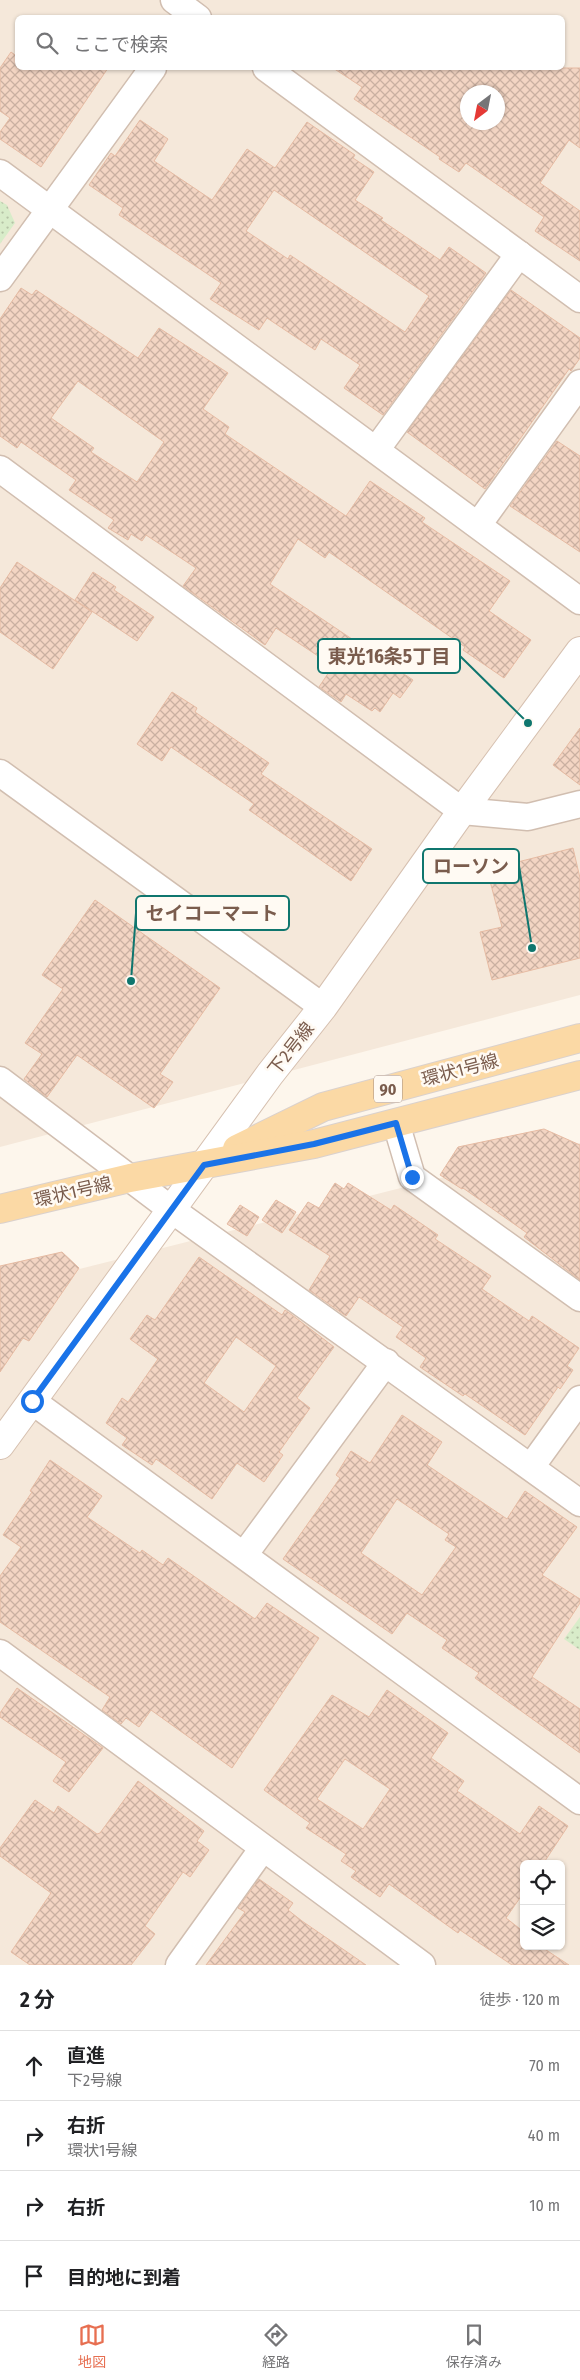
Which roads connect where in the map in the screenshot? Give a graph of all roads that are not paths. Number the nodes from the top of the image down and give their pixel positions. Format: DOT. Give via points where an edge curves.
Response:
graph roads {
  1 [pos="152,70"];
  2 [pos="269,70"];
  3 [pos="0,172"];
  4 [pos="49,209"];
  5 [pos="519,254"];
  6 [pos="0,278"];
  7 [pos="580,299"];
  8 [pos="580,383"];
  9 [pos="376,450"];
  10 [pos="0,469"];
  11 [pos="478,525"];
  12 [pos="580,601"];
  13 [pos="580,651"];
  14 [pos="0,774"];
  15 [pos="580,804"];
  16 [pos="462,811"];
  17 [pos="323,1007"];
  18 [pos="580,1038"];
  19 [pos="580,1076"];
  20 [pos="0,1080"];
  21 [pos="396,1123"];
  22 [pos="204,1165"];
  23 [pos="130,1178"];
  24 [pos="0,1209"];
  25 [pos="172,1210"];
  26 [pos="580,1298"];
  27 [pos="386,1362"];
  28 [pos="580,1399"];
  29 [pos="32,1401"];
  30 [pos="0,1445"];
  31 [pos="531,1467"];
  32 [pos="580,1504"];
  33 [pos="244,1554"];
  34 [pos="0,1653"];
  35 [pos="580,1802"];
  36 [pos="263,1848"];
  37 [pos="179,1965"];
  38 [pos="422,1965"];
  1 -- 4 [label="street"];
  2 -- 5 [label="street"];
  3 -- 4 [label="street"];
  4 -- 6 [label="street"];
  4 -- 9 [label="street"];
  5 -- 7 [label="street"];
  5 -- 9 [label="street"];
  8 -- 11 [label="street"];
  9 -- 11 [label="street"];
  10 -- 16 [label="street"];
  11 -- 12 [label="street"];
  13 -- 16 [label="street, 下2号線"];
  14 -- 17 [label="street"];
  15 -- 16 [label="street" via="528,817"];
  16 -- 17 [label="street, 下2号線"];
  17 -- 22 [label="street, 下2号線"];
  18 -- 22 [label="main road, 環状1号線 / 90" via="323,1107"];
  19 -- 21 [label="main road, 環状1号線 / 90"];
  20 -- 23 [label="street"];
  21 -- 22 [label="main road, 環状1号線 / 90" via="314,1144"];
  21 -- 26 [label="street" via="412,1177"];
  22 -- 23 [label="main road, 環状1号線 / 90"];
  22 -- 25 [label="street, 下2号線"];
  23 -- 24 [label="main road, 環状1号線 / 90"];
  23 -- 25 [label="street"];
  25 -- 27 [label="street"];
  25 -- 29 [label="street, 下2号線"];
  27 -- 31 [label="street"];
  27 -- 33 [label="street"];
  28 -- 31 [label="street"];
  29 -- 30 [label="street, 下2号線"];
  29 -- 33 [label="street"];
  31 -- 32 [label="street"];
  33 -- 35 [label="street"];
  34 -- 36 [label="street"];
  36 -- 37 [label="street"];
  36 -- 38 [label="street"];
}
